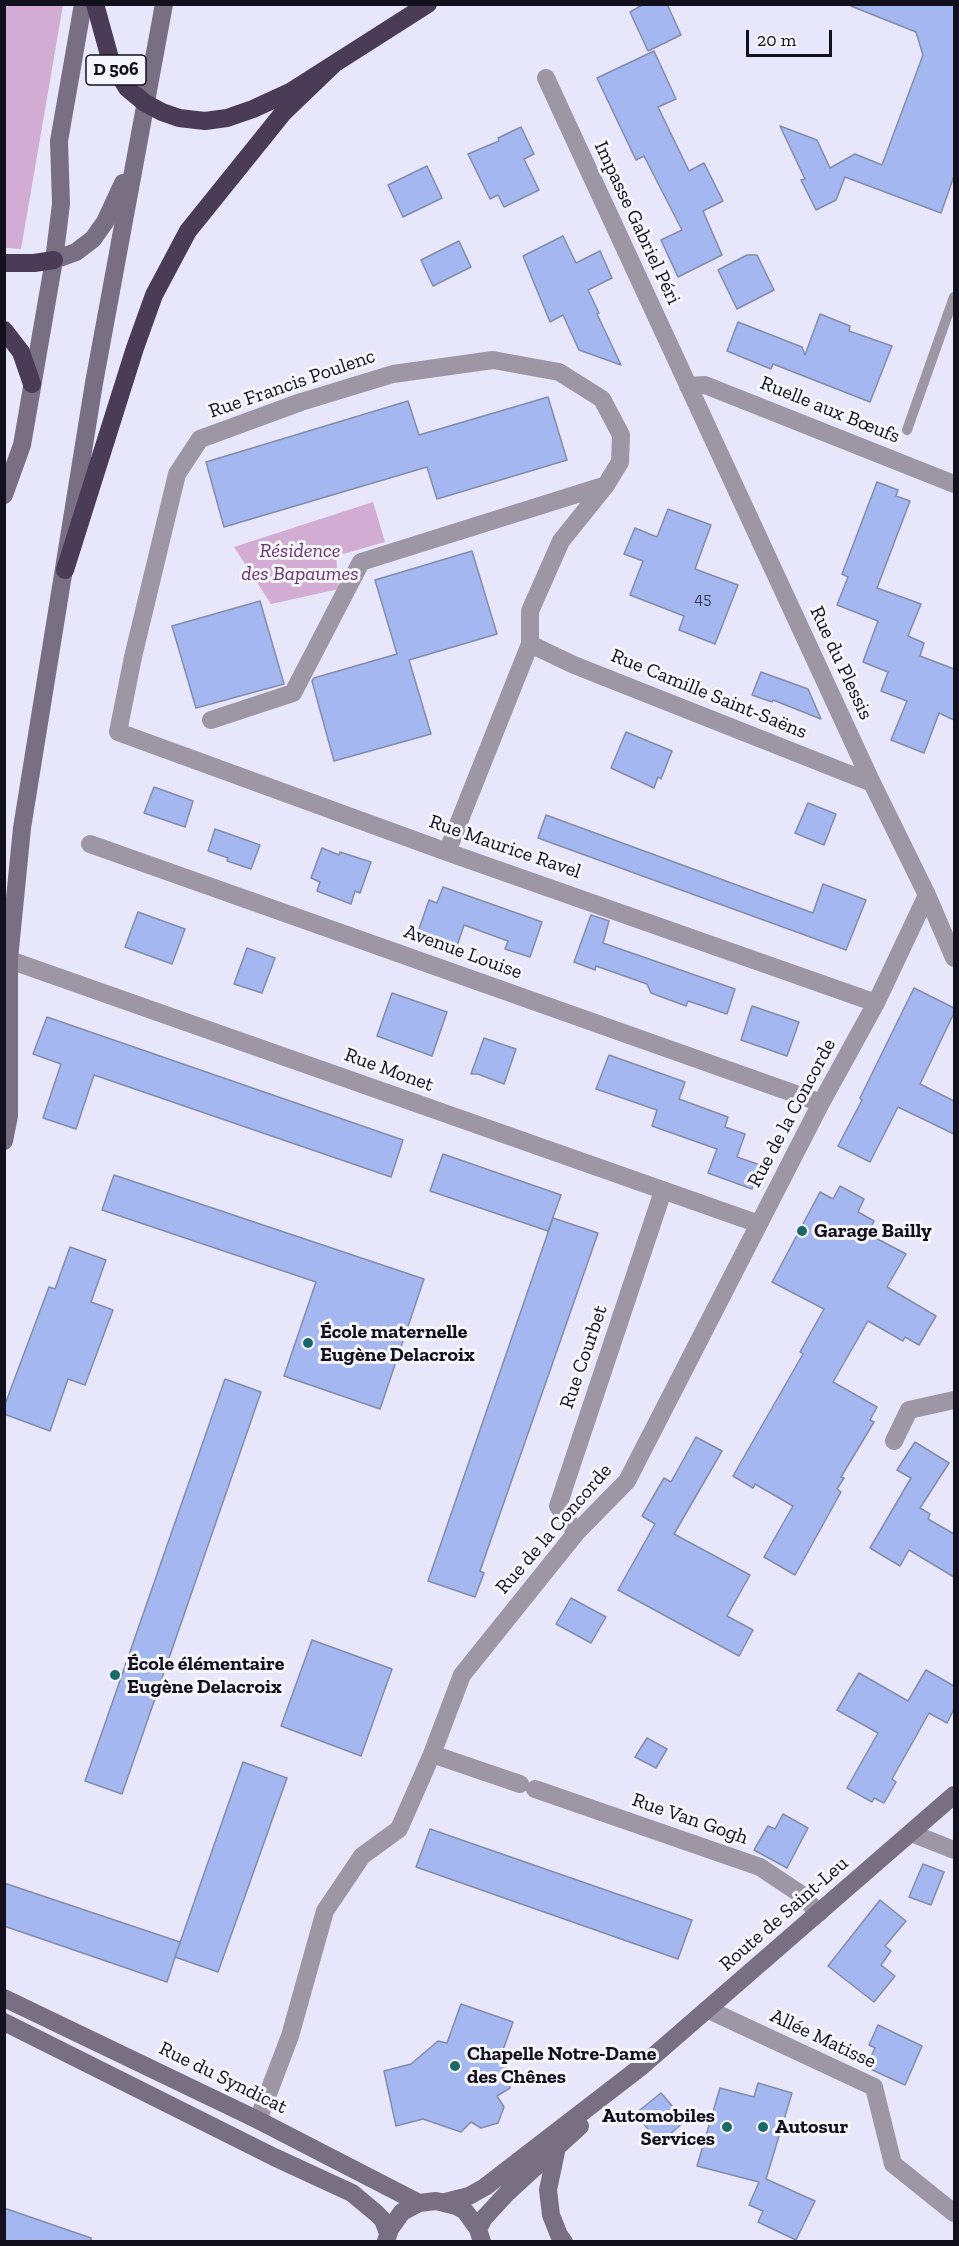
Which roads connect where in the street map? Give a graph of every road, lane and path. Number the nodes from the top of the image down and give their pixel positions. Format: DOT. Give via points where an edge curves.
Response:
graph roads {
  1 [pos="83,4"];
  2 [pos="95,4"];
  3 [pos="428,4"];
  4 [pos="163,7"];
  5 [pos="333,65"];
  6 [pos="546,78"];
  7 [pos="146,103"];
  8 [pos="139,140"];
  9 [pos="54,261"];
  10 [pos="4,263"];
  11 [pos="954,297"];
  12 [pos="4,330"];
  13 [pos="32,384"];
  14 [pos="688,386"];
  15 [pos="908,430"];
  16 [pos="954,484"];
  17 [pos="606,485"];
  18 [pos="4,495"];
  19 [pos="64,570"];
  20 [pos="530,644"];
  21 [pos="211,720"];
  22 [pos="118,732"];
  23 [pos="872,783"];
  24 [pos="90,844"];
  25 [pos="447,852"];
  26 [pos="927,895"];
  27 [pos="7,958"];
  28 [pos="954,958"];
  29 [pos="876,1003"];
  30 [pos="821,1103"];
  31 [pos="4,1142"];
  32 [pos="663,1191"];
  33 [pos="759,1224"];
  34 [pos="954,1401"];
  35 [pos="894,1441"];
  36 [pos="576,1533"];
  37 [pos="432,1754"];
  38 [pos="954,1795"];
  39 [pos="911,1833"];
  40 [pos="954,1850"];
  41 [pos="819,1912"];
  42 [pos="4,1998"];
  43 [pos="709,2010"];
  44 [pos="4,2022"];
  45 [pos="642,2066"];
  46 [pos="258,2120"];
  47 [pos="557,2147"];
  48 [pos="445,2202"];
  49 [pos="419,2203"];
  50 [pos="954,2213"];
  51 [pos="387,2237"];
  52 [pos="481,2238"];
  53 [pos="564,2241"];
  1 -- 9 [label="street, D 506" via="59,141 61,204"];
  2 -- 7 [label="highway, D 506" via="111,62 127,88"];
  3 -- 5 [label="highway"];
  4 -- 7 [label="street, D 506"];
  5 -- 7 [label="highway" via="290,92 227,118 179,118"];
  5 -- 19 [label="highway" via="283,113 188,231 154,295"];
  6 -- 14 [label="street, Impasse Gabriel Péri"];
  7 -- 8 [label="street, D 506"];
  8 -- 9 [label="street" via="117,199 93,239"];
  8 -- 19 [label="street, D 506"];
  9 -- 10 [label="highway"];
  9 -- 13 [label="street, D 506"];
  11 -- 15 [label="lane"];
  12 -- 13 [label="highway" via="21,352"];
  13 -- 18 [label="street, D 506" via="22,445"];
  14 -- 16 [label="street, Ruelle aux Bœufs" via="705,385"];
  14 -- 23 [label="street, Rue du Plessis"];
  17 -- 20 [label="street" via="561,542 530,611"];
  17 -- 21 [label="street" via="361,562 293,693"];
  17 -- 22 [label="street, Rue Francis Poulenc" via="620,462 621,435 602,399 560,372 493,360 393,374 200,439 177,474"];
  19 -- 27 [label="street, D 506" via="36,729"];
  20 -- 23 [label="street, Rue Camille Saint-Saëns"];
  20 -- 25 [label="street"];
  22 -- 25 [label="street, Rue Maurice Ravel"];
  23 -- 26 [label="street, Rue du Plessis"];
  24 -- 30 [label="street, Avenue Louise"];
  25 -- 29 [label="street, Rue Maurice Ravel"];
  26 -- 28 [label="street, Rue du Plessis"];
  26 -- 29 [label="street, Rue de la Concorde"];
  27 -- 31 [label="street, D 506" via="9,1116"];
  27 -- 32 [label="street, Rue Monet"];
  29 -- 30 [label="street, Rue de la Concorde"];
  30 -- 33 [label="street, Rue de la Concorde"];
  32 -- 33 [label="street, Rue Monet"];
  32 -- 36 [label="street, Rue Courbet" via="558,1506"];
  33 -- 36 [label="street, Rue de la Concorde" via="627,1481"];
  34 -- 35 [label="street" via="909,1410"];
  36 -- 37 [label="street, Rue de la Concorde" via="462,1675"];
  37 -- 41 [label="street, Rue Van Gogh" via="760,1867"];
  37 -- 46 [label="street, Rue de la Concorde" via="399,1829 362,1856 325,1911 290,2036"];
  38 -- 39 [label="street, Route de Saint-Leu"];
  39 -- 40 [label="street"];
  39 -- 41 [label="street, Route de Saint-Leu"];
  41 -- 43 [label="street, Route de Saint-Leu"];
  42 -- 46 [label="street, Rue du Syndicat"];
  43 -- 45 [label="street, Route de Saint-Leu"];
  43 -- 50 [label="street, Allée Matisse" via="874,2087 893,2164"];
  44 -- 51 [label="street" via="352,2193 383,2220"];
  45 -- 47 [label="street, Route de Saint-Leu"];
  45 -- 48 [label="street, Route de Saint-Leu" via="485,2187"];
  46 -- 49 [label="street, Rue du Syndicat"];
  47 -- 52 [label="street, Route de Saint-Leu" via="484,2218"];
  47 -- 53 [label="street" via="548,2190 551,2215"];
  48 -- 49 [label="street, Route de Saint-Leu"];
  48 -- 52 [label="street" via="465,2211"];
  49 -- 51 [label="street" via="402,2212"];
}
